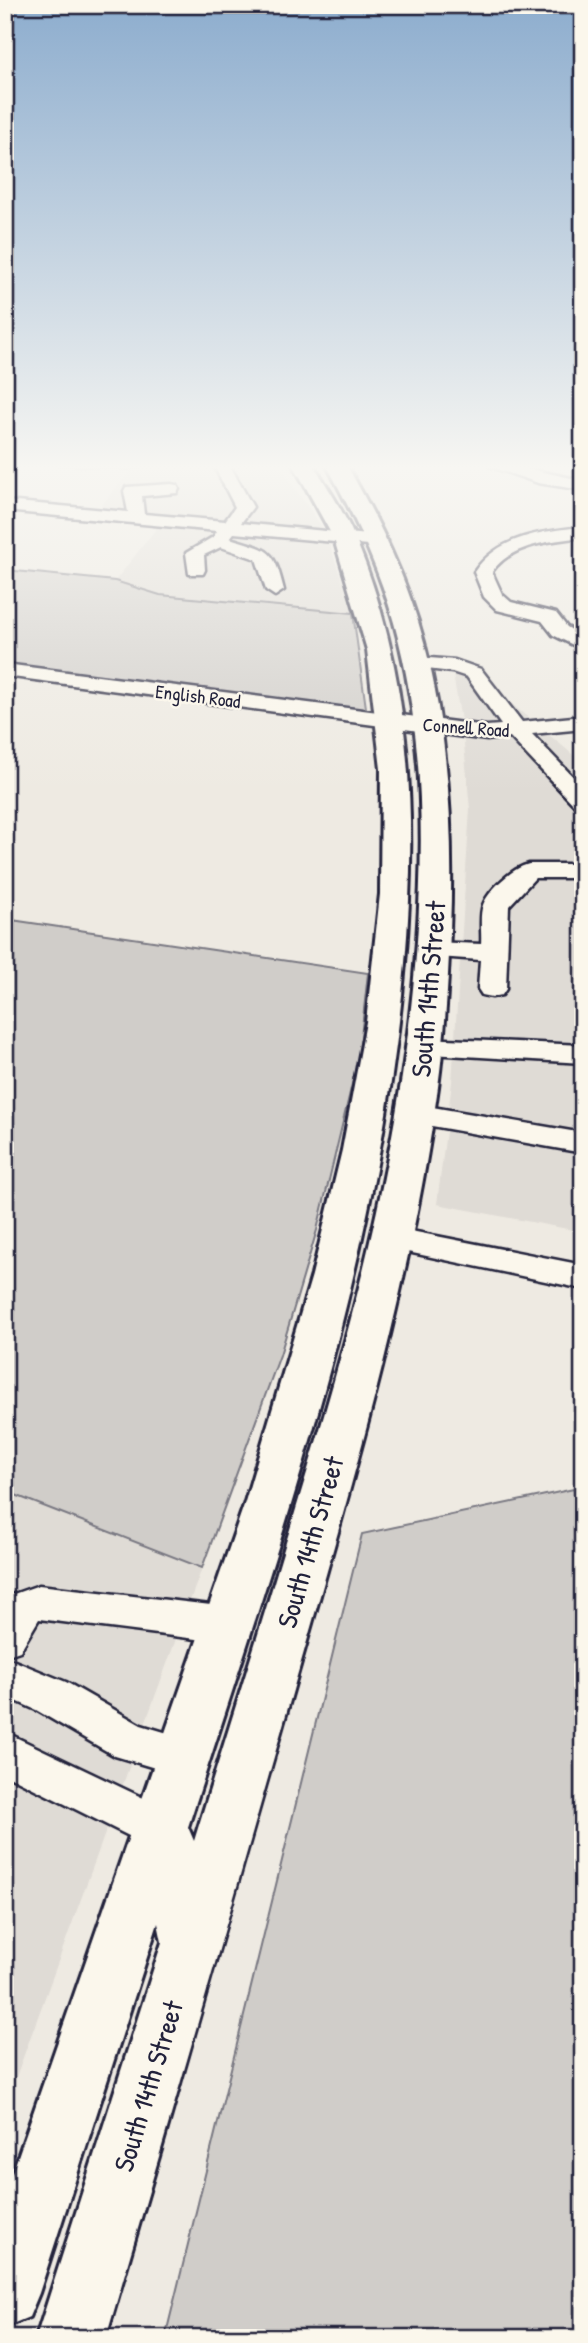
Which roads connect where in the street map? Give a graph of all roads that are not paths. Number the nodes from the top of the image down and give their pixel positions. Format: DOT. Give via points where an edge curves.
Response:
graph roads {
  1 [pos="271,573"];
  2 [pos="355,573"];
  3 [pos="391,573"];
  4 [pos="484,573"];
  5 [pos="275,590"];
  6 [pos="583,644"];
  7 [pos="417,663"];
  8 [pos="5,670"];
  9 [pos="581,723"];
  10 [pos="410,724"];
  11 [pos="517,731"];
  12 [pos="583,801"];
  13 [pos="583,871"];
  14 [pos="433,950"];
  15 [pos="494,953"];
  16 [pos="492,989"];
  17 [pos="424,1047"];
  18 [pos="583,1054"];
  19 [pos="415,1114"];
  20 [pos="583,1143"];
  21 [pos="352,1187"];
  22 [pos="391,1238"];
  23 [pos="583,1277"];
  24 [pos="228,1625"];
  25 [pos="5,1638"];
  26 [pos="5,1676"];
  27 [pos="5,1752"];
  28 [pos="185,1757"];
  29 [pos="161,1829"];
  30 [pos="191,1943"];
  31 [pos="5,2293"];
  32 [pos="71,2338"];
  1 -- 5 [label="street"];
  2 -- 10 [label="highway"];
  3 -- 7 [label="highway"];
  4 -- 6 [label="street" via="504,607 549,617 561,632"];
  7 -- 10 [label="highway"];
  7 -- 11 [label="street" via="455,666 474,673"];
  8 -- 10 [label="street, English Road"];
  9 -- 11 [label="street, Connell Road"];
  10 -- 11 [label="street, Connell Road" via="487,733"];
  10 -- 14 [label="highway, South 14th Street" via="437,866"];
  10 -- 21 [label="highway, South 14th Street" via="397,830 392,933 373,1081"];
  11 -- 12 [label="street"];
  13 -- 15 [label="street" via="529,871 514,884 496,905"];
  14 -- 15 [label="street"];
  14 -- 17 [label="highway, South 14th Street"];
  15 -- 16 [label="street"];
  17 -- 18 [label="street"];
  17 -- 19 [label="highway, South 14th Street"];
  19 -- 20 [label="street"];
  19 -- 22 [label="highway, South 14th Street"];
  21 -- 22 [label="highway" via="363,1217 374,1231"];
  21 -- 24 [label="highway, South 14th Street" via="306,1378"];
  22 -- 23 [label="street"];
  22 -- 30 [label="highway, South 14th Street" via="356,1389"];
  24 -- 25 [label="street" via="39,1602 22,1608"];
  24 -- 28 [label="highway, South 14th Street"];
  26 -- 28 [label="street" via="51,1696 131,1742"];
  27 -- 29 [label="street"];
  28 -- 29 [label="highway, South 14th Street"];
  29 -- 30 [label="highway" via="178,1877"];
  29 -- 31 [label="highway, South 14th Street"];
  30 -- 32 [label="highway, South 14th Street"];
}
